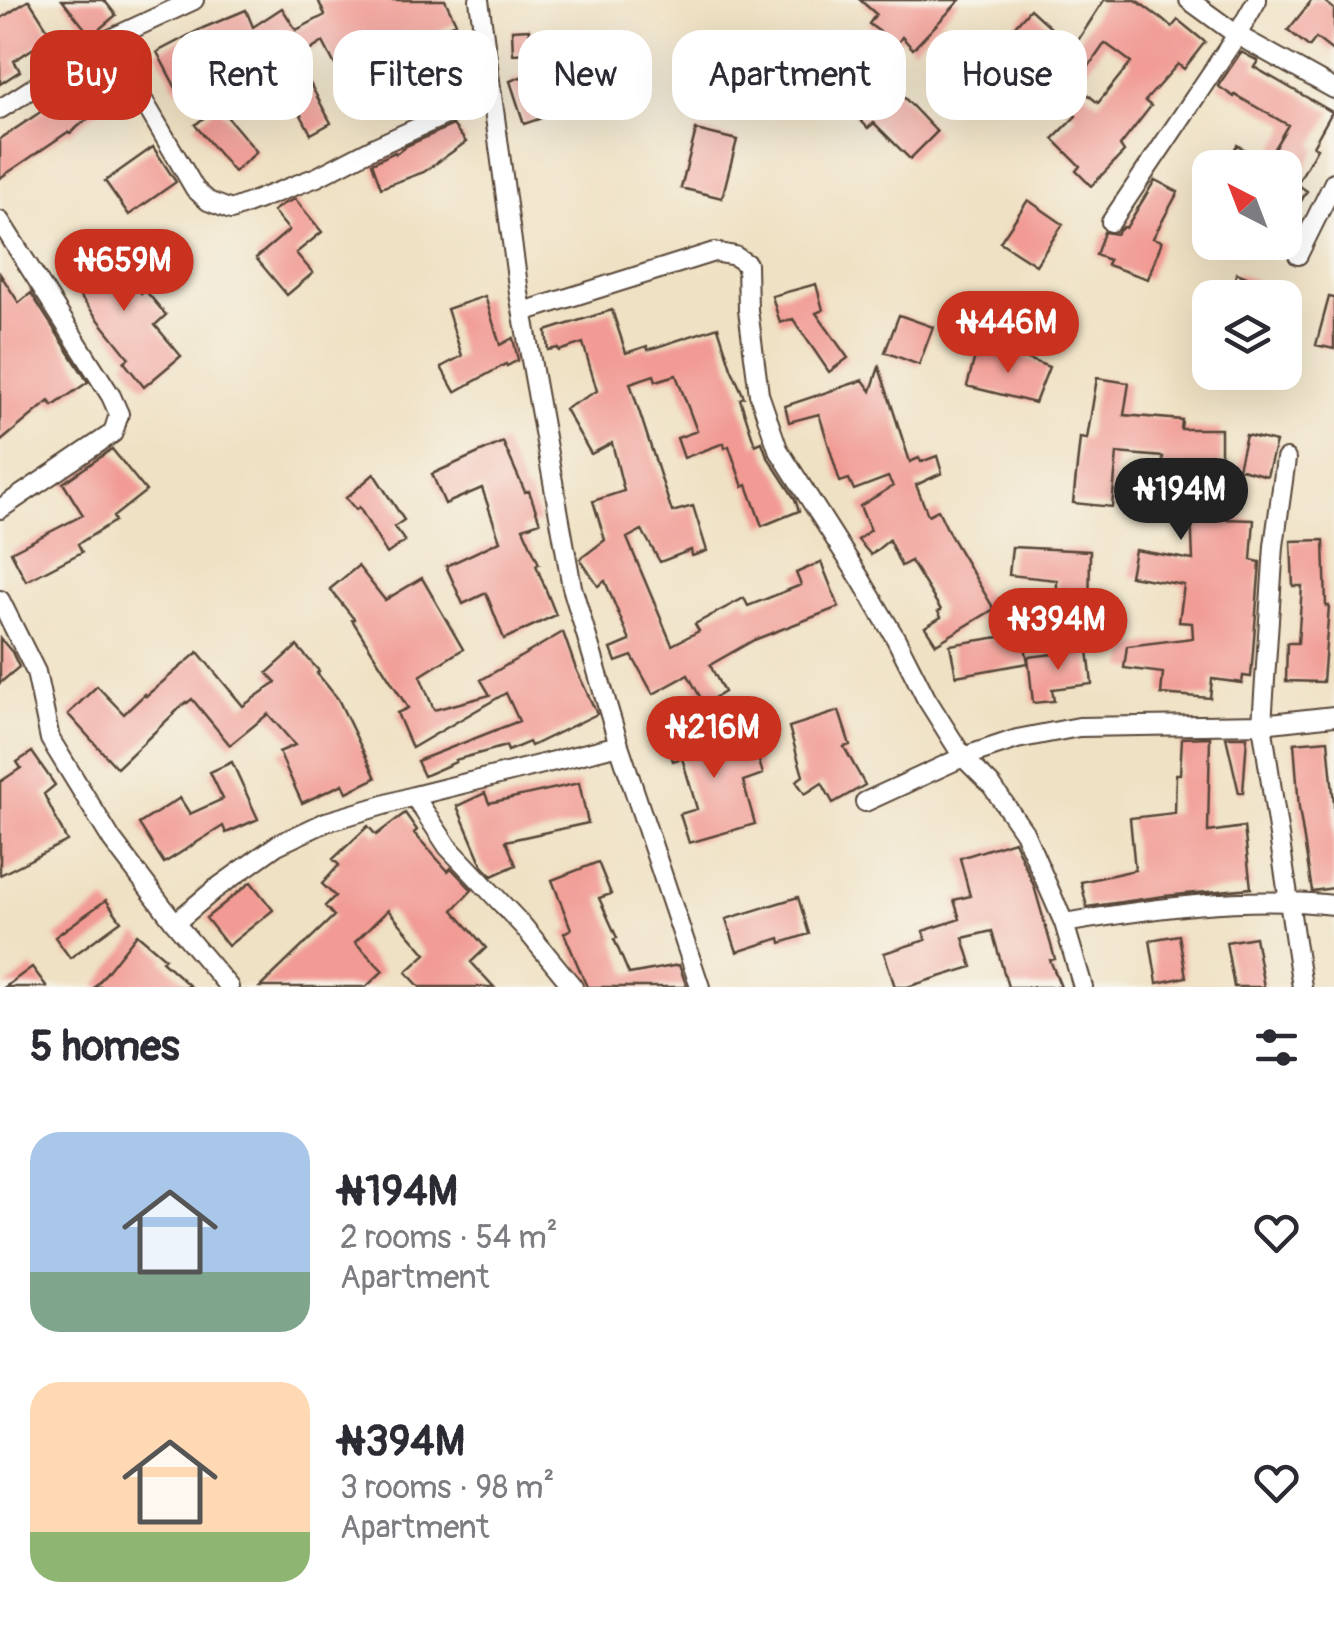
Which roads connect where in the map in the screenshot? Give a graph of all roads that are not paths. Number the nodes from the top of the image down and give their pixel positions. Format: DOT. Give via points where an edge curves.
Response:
graph roads {
  1 [pos="194,0"];
  2 [pos="479,0"];
  3 [pos="1189,0"];
  4 [pos="1257,0"];
  5 [pos="130,30"];
  6 [pos="483,30"];
  7 [pos="1237,35"];
  8 [pos="30,90"];
  9 [pos="1334,90"];
  10 [pos="0,109"];
  11 [pos="152,115"];
  12 [pos="435,120"];
  13 [pos="496,120"];
  14 [pos="1334,182"];
  15 [pos="0,220"];
  16 [pos="1110,222"];
  17 [pos="1302,247"];
  18 [pos="523,312"];
  19 [pos="1286,459"];
  20 [pos="0,509"];
  21 [pos="0,600"];
  22 [pos="1334,716"];
  23 [pos="1262,724"];
  24 [pos="619,745"];
  25 [pos="962,757"];
  26 [pos="414,796"];
  27 [pos="865,802"];
  28 [pos="1289,900"];
  29 [pos="1334,905"];
  30 [pos="175,923"];
  31 [pos="1064,923"];
  32 [pos="229,987"];
  33 [pos="574,987"];
  34 [pos="700,987"];
  35 [pos="1083,987"];
  36 [pos="1302,987"];
  1 -- 5 [label="street"];
  2 -- 6 [label="street"];
  3 -- 7 [label="street"];
  4 -- 7 [label="street"];
  7 -- 9 [label="street"];
  7 -- 16 [label="street"];
  8 -- 10 [label="street"];
  11 -- 12 [label="street" via="195,189 232,210"];
  13 -- 18 [label="street"];
  14 -- 17 [label="street"];
  15 -- 20 [label="street" via="119,414 113,433"];
  18 -- 24 [label="street" via="572,586"];
  18 -- 25 [label="street" via="714,252 747,264 760,394 778,449"];
  19 -- 23 [label="street"];
  21 -- 30 [label="street" via="36,672 50,739 112,840"];
  22 -- 23 [label="street"];
  23 -- 25 [label="street" via="1079,727"];
  23 -- 28 [label="street"];
  24 -- 26 [label="street"];
  24 -- 34 [label="street"];
  25 -- 27 [label="street"];
  25 -- 31 [label="street" via="1024,832"];
  26 -- 30 [label="street" via="326,822 277,845"];
  26 -- 33 [label="street" via="448,847"];
  28 -- 29 [label="street"];
  28 -- 31 [label="street" via="1174,906"];
  28 -- 36 [label="street"];
  30 -- 32 [label="street"];
  31 -- 35 [label="street"];
}
